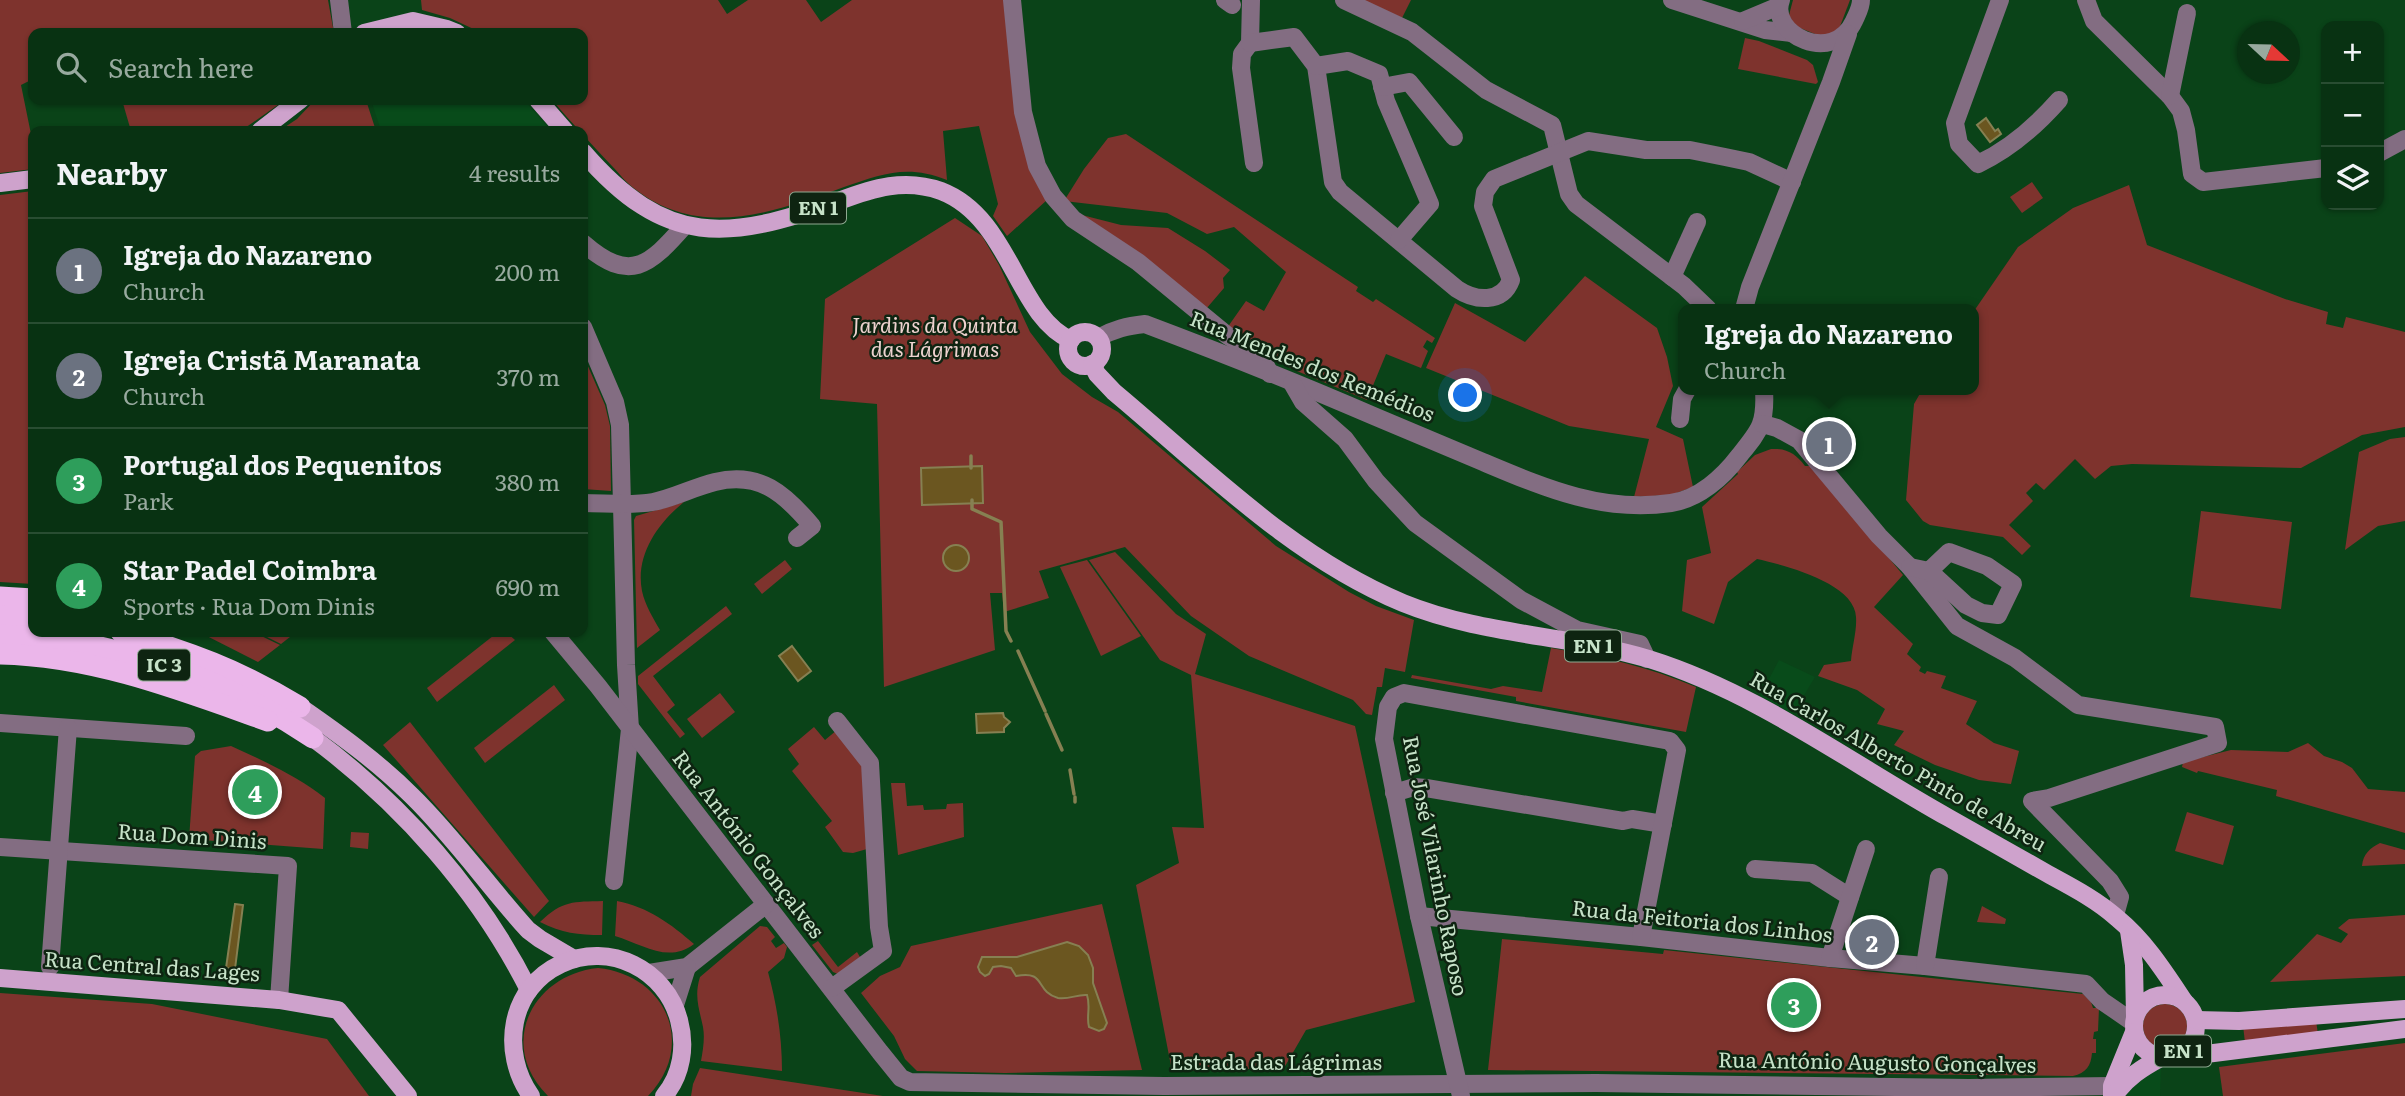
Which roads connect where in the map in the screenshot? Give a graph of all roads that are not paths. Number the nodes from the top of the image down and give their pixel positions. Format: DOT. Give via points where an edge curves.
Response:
graph roads {
  1 [pos="1013,0"];
  2 [pos="1251,0"];
  3 [pos="1344,0"];
  4 [pos="1672,0"];
  5 [pos="2000,0"];
  6 [pos="2086,0"];
  7 [pos="1864,2"];
  8 [pos="1780,3"];
  9 [pos="340,4"];
  10 [pos="2187,13"];
  11 [pos="1743,21"];
  12 [pos="342,28"];
  13 [pos="361,28"];
  14 [pos="382,28"];
  15 [pos="443,28"];
  16 [pos="1792,33"];
  17 [pos="1848,34"];
  18 [pos="1250,43"];
  19 [pos="1817,44"];
  20 [pos="1316,65"];
  21 [pos="1381,80"];
  22 [pos="1831,82"];
  23 [pos="2169,96"];
  24 [pos="2059,100"];
  25 [pos="294,105"];
  26 [pos="542,105"];
  27 [pos="266,126"];
  28 [pos="561,126"];
  29 [pos="1454,137"];
  30 [pos="2405,139"];
  31 [pos="2384,150"];
  32 [pos="1559,153"];
  33 [pos="588,158"];
  34 [pos="1254,163"];
  35 [pos="2321,169"];
  36 [pos="28,180"];
  37 [pos="1792,182"];
  38 [pos="0,183"];
  39 [pos="1697,222"];
  40 [pos="685,225"];
  41 [pos="1399,240"];
  42 [pos="588,247"];
  43 [pos="1672,277"];
  44 [pos="1702,304"];
  45 [pos="1745,304"];
  46 [pos="1098,338"];
  47 [pos="588,339"];
  48 [pos="1070,340"];
  49 [pos="1092,364"];
  50 [pos="1270,374"];
  51 [pos="1292,383"];
  52 [pos="1684,395"];
  53 [pos="1764,395"];
  54 [pos="1680,419"];
  55 [pos="1763,425"];
  56 [pos="588,503"];
  57 [pos="621,504"];
  58 [pos="797,538"];
  59 [pos="1910,567"];
  60 [pos="1929,571"];
  61 [pos="0,597"];
  62 [pos="28,599"];
  63 [pos="0,616"];
  64 [pos="28,618"];
  65 [pos="0,635"];
  66 [pos="139,637"];
  67 [pos="187,637"];
  68 [pos="557,637"];
  69 [pos="0,654"];
  70 [pos="1647,659"];
  71 [pos="252,679"];
  72 [pos="299,707"];
  73 [pos="837,721"];
  74 [pos="0,723"];
  75 [pos="68,728"];
  76 [pos="630,729"];
  77 [pos="186,736"];
  78 [pos="313,737"];
  79 [pos="1394,793"];
  80 [pos="1663,824"];
  81 [pos="0,847"];
  82 [pos="1866,849"];
  83 [pos="59,851"];
  84 [pos="1755,869"];
  85 [pos="1939,877"];
  86 [pos="614,881"];
  87 [pos="1850,897"];
  88 [pos="765,905"];
  89 [pos="2115,915"];
  90 [pos="1419,916"];
  91 [pos="2129,931"];
  92 [pos="1641,937"];
  93 [pos="1830,958"];
  94 [pos="574,959"];
  95 [pos="1925,966"];
  96 [pos="50,967"];
  97 [pos="687,967"];
  98 [pos="649,973"];
  99 [pos="0,978"];
  100 [pos="832,988"];
  101 [pos="529,990"];
  102 [pos="279,1000"];
  103 [pos="2184,1001"];
  104 [pos="675,1005"];
  105 [pos="2405,1009"];
  106 [pos="2196,1020"];
  107 [pos="2134,1024"];
  108 [pos="2405,1029"];
  109 [pos="2167,1057"];
  110 [pos="676,1077"];
  111 [pos="910,1082"];
  112 [pos="1642,1083"];
  113 [pos="1459,1090"];
  114 [pos="1314,1091"];
  115 [pos="523,1092"];
  116 [pos="1969,1092"];
  117 [pos="2060,1092"];
  118 [pos="2113,1093"];
  119 [pos="408,1096"];
  120 [pos="664,1096"];
  121 [pos="677,1096"];
  1 -- 50 [label="street" via="1023,112 1037,166 1053,197 1073,219 1138,262 1262,358"];
  2 -- 18 [label="street"];
  3 -- 32 [label="street" via="1412,32 1486,90 1552,125"];
  4 -- 11 [label="street"];
  5 -- 24 [label="street" via="1955,123 1959,144 1978,164 1997,155"];
  6 -- 23 [label="street" via="2094,21"];
  7 -- 17 [label="street"];
  8 -- 11 [label="street"];
  8 -- 16 [label="street" via="1780,20"];
  9 -- 12 [label="street"];
  9 -- 13 [label="street"];
  10 -- 23 [label="street"];
  11 -- 16 [label="street" via="1765,30"];
  14 -- 15 [label="main road" via="413,21"];
  16 -- 19 [label="street"];
  17 -- 19 [label="street" via="1835,42"];
  17 -- 22 [label="street"];
  18 -- 20 [label="street" via="1294,37"];
  18 -- 34 [label="street" via="1242,54 1241,68"];
  19 -- 22 [label="street"];
  20 -- 21 [label="street" via="1349,61"];
  20 -- 41 [label="street" via="1334,182"];
  21 -- 29 [label="street" via="1409,82"];
  21 -- 41 [label="street" via="1430,204"];
  22 -- 37 [label="street"];
  23 -- 35 [label="street" via="2181,111 2192,174 2203,182"];
  25 -- 27 [label="main road"];
  26 -- 28 [label="main road"];
  30 -- 31 [label="street"];
  32 -- 37 [label="street" via="1588,141 1646,150 1690,150 1749,162"];
  32 -- 41 [label="street" via="1494,179 1485,192 1483,206 1511,280 1499,295 1486,299 1468,296"];
  32 -- 43 [label="street" via="1569,194 1577,204"];
  33 -- 40 [label="main road, EN 1" via="629,198"];
  36 -- 38 [label="main road"];
  37 -- 45 [label="street"];
  39 -- 43 [label="street"];
  40 -- 42 [label="street" via="661,252 632,268 603,260"];
  40 -- 48 [label="main road, EN 1" via="742,229 781,221 874,188 924,186 944,192 982,220 1041,315"];
  43 -- 44 [label="street"];
  46 -- 48 [label="main road" via="1086,332"];
  46 -- 49 [label="main road" via="1101,354"];
  46 -- 50 [label="street, Rua Mendes dos Remédios" via="1124,326 1145,324"];
  47 -- 57 [label="street" via="620,425"];
  48 -- 49 [label="main road, EN 1" via="1072,359 1079,365"];
  49 -- 70 [label="main road, Rua Carlos Alberto Pinto de Abreu / EN 1" via="1114,392 1250,508 1339,572 1441,617"];
  50 -- 51 [label="street, Rua Mendes dos Remédios"];
  51 -- 55 [label="street, Rua Mendes dos Remédios" via="1547,489 1585,500 1647,505 1698,495 1735,461"];
  51 -- 70 [label="street" via="1303,402 1345,439 1415,523 1521,600 1577,630 1640,644"];
  52 -- 54 [label="street"];
  53 -- 55 [label="street"];
  55 -- 59 [label="street" via="1799,440"];
  56 -- 57 [label="street"];
  57 -- 58 [label="street" via="652,502 718,481 746,481 770,486 790,500 812,526"];
  57 -- 76 [label="street"];
  59 -- 60 [label="street"];
  59 -- 89 [label="street" via="1957,626 2015,658 2078,705 2215,727 2218,743 2032,801 2119,892 2121,901"];
  61 -- 62 [label="highway"];
  63 -- 64 [label="highway"];
  65 -- 78 [label="highway, IC 3" via="74,642 149,660 233,691"];
  66 -- 71 [label="highway, IC 3" via="185,650"];
  67 -- 71 [label="highway, IC 3"];
  68 -- 76 [label="street, Rua António Gonçalves"];
  69 -- 78 [label="highway, IC 3" via="71,661 141,677"];
  70 -- 89 [label="main road, Rua Carlos Alberto Pinto de Abreu / EN 1" via="1709,682 1774,714"];
  71 -- 72 [label="highway"];
  72 -- 94 [label="main road" via="377,764 439,825 528,930"];
  73 -- 100 [label="street" via="870,763 883,951"];
  74 -- 75 [label="street"];
  75 -- 77 [label="street"];
  75 -- 83 [label="street"];
  76 -- 86 [label="street"];
  76 -- 88 [label="street, Rua António Gonçalves"];
  78 -- 101 [label="main road" via="366,780 423,837 483,912"];
  79 -- 80 [label="street" via="1414,787"];
  79 -- 80 [label="street, Rua José Vilarinho Raposo" via="1384,739 1388,707 1394,697 1404,693 1670,741 1677,750"];
  79 -- 90 [label="street, Rua José Vilarinho Raposo"];
  80 -- 92 [label="street"];
  81 -- 83 [label="street, Rua Dom Dinis"];
  82 -- 87 [label="street"];
  83 -- 96 [label="street"];
  83 -- 102 [label="street, Rua Dom Dinis" via="288,866"];
  84 -- 87 [label="street" via="1812,873"];
  85 -- 95 [label="street"];
  87 -- 93 [label="street"];
  88 -- 97 [label="street"];
  88 -- 100 [label="street, Rua António Gonçalves"];
  89 -- 91 [label="main road, Rua Carlos Alberto Pinto de Abreu / EN 1"];
  90 -- 92 [label="street, Rua da Feitoria dos Linhos"];
  90 -- 113 [label="street, Rua José Vilarinho Raposo"];
  91 -- 103 [label="main road, EN 1" via="2154,957"];
  91 -- 107 [label="main road, EN 1"];
  92 -- 93 [label="street, Rua da Feitoria dos Linhos"];
  93 -- 95 [label="street, Rua da Feitoria dos Linhos"];
  94 -- 98 [label="main road" via="622,959"];
  94 -- 101 [label="main road" via="549,971"];
  95 -- 107 [label="street, Rua da Feitoria dos Linhos" via="2086,984 2102,1002"];
  97 -- 98 [label="street"];
  97 -- 104 [label="street"];
  98 -- 104 [label="main road"];
  99 -- 102 [label="main road, Rua Central das Lages"];
  100 -- 111 [label="street, Rua António Gonçalves" via="901,1078"];
  101 -- 115 [label="main road" via="512,1030 515,1067"];
  102 -- 119 [label="main road, Rua Central das Lages" via="338,1010"];
  103 -- 106 [label="main road, EN 1"];
  103 -- 107 [label="main road, EN 1" via="2165,994 2155,996 2140,1007"];
  104 -- 110 [label="main road" via="683,1053"];
  105 -- 106 [label="main road"];
  106 -- 109 [label="main road, EN 1" via="2194,1038 2181,1052"];
  107 -- 109 [label="main road, EN 1" via="2144,1049"];
  107 -- 118 [label="main road"];
  108 -- 109 [label="main road"];
  109 -- 118 [label="main road" via="2140,1069"];
  110 -- 120 [label="main road"];
  110 -- 121 [label="main road"];
  111 -- 114 [label="street, Estrada das Lágrimas"];
  112 -- 113 [label="street, Estrada das Lágrimas"];
  112 -- 116 [label="street, Rua António Augusto Gonçalves"];
  113 -- 114 [label="street, Estrada das Lágrimas"];
  116 -- 117 [label="street, Rua António Augusto Gonçalves"];
  117 -- 118 [label="street, Rua António Augusto Gonçalves"];
}
